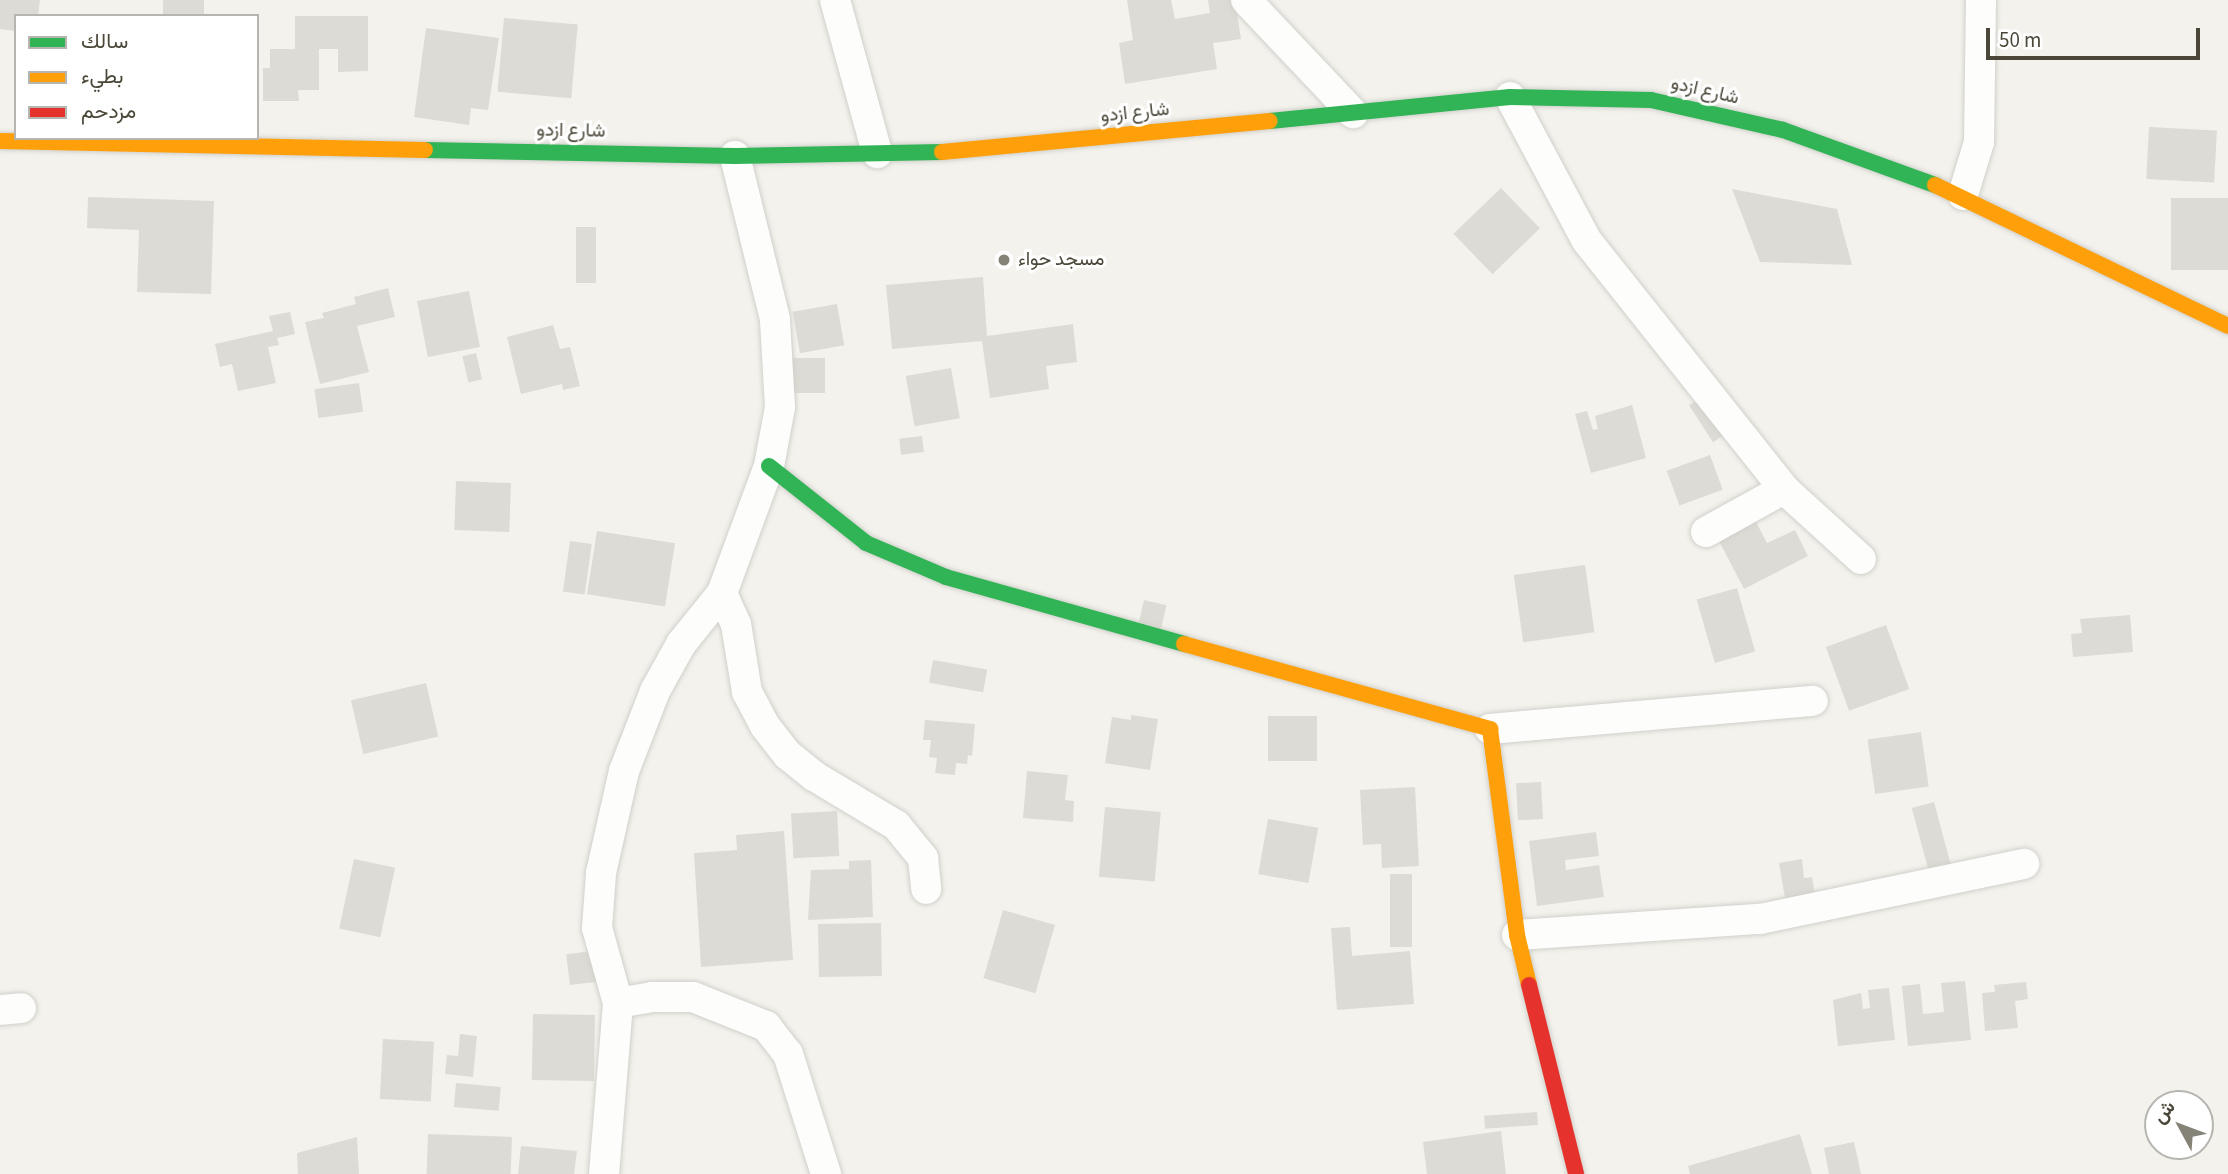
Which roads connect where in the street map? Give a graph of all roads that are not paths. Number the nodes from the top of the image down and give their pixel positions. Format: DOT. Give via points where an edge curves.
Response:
graph roads {
  1 [pos="835,0"];
  2 [pos="1246,0"];
  3 [pos="1981,0"];
  4 [pos="1510,97"];
  5 [pos="1353,113"];
  6 [pos="0,141"];
  7 [pos="877,153"];
  8 [pos="735,156"];
  9 [pos="1963,195"];
  10 [pos="2228,326"];
  11 [pos="769,466"];
  12 [pos="1784,489"];
  13 [pos="1706,532"];
  14 [pos="1861,559"];
  15 [pos="722,593"];
  16 [pos="1813,701"];
  17 [pos="1490,729"];
  18 [pos="2024,864"];
  19 [pos="926,889"];
  20 [pos="1517,935"];
  21 [pos="618,1003"];
  22 [pos="604,1174"];
  23 [pos="825,1174"];
  24 [pos="1576,1174"];
  1 -- 7 [label="street"];
  2 -- 5 [label="street"];
  3 -- 9 [label="street" via="1979,142"];
  4 -- 5 [label="street, شارع ازدو"];
  4 -- 9 [label="street, شارع ازدو" via="1651,100 1783,130"];
  4 -- 12 [label="street" via="1587,241"];
  5 -- 7 [label="street, شارع ازدو" via="950,152"];
  6 -- 8 [label="street, شارع ازدو"];
  7 -- 8 [label="street, شارع ازدو"];
  8 -- 11 [label="street" via="775,318 780,407"];
  9 -- 10 [label="street, شارع ازدو"];
  11 -- 15 [label="street"];
  11 -- 17 [label="street" via="866,543 946,577 1078,618 1295,672"];
  12 -- 13 [label="street"];
  12 -- 14 [label="street"];
  15 -- 19 [label="street" via="736,624 747,692 765,726 788,755 814,776 896,825 923,858"];
  15 -- 21 [label="street" via="681,643 624,771 601,873 597,928"];
  16 -- 17 [label="street"];
  17 -- 20 [label="street"];
  18 -- 20 [label="street" via="1760,919"];
  20 -- 24 [label="street"];
  21 -- 22 [label="street"];
  21 -- 23 [label="street" via="693,997 766,1026 788,1054"];
}
